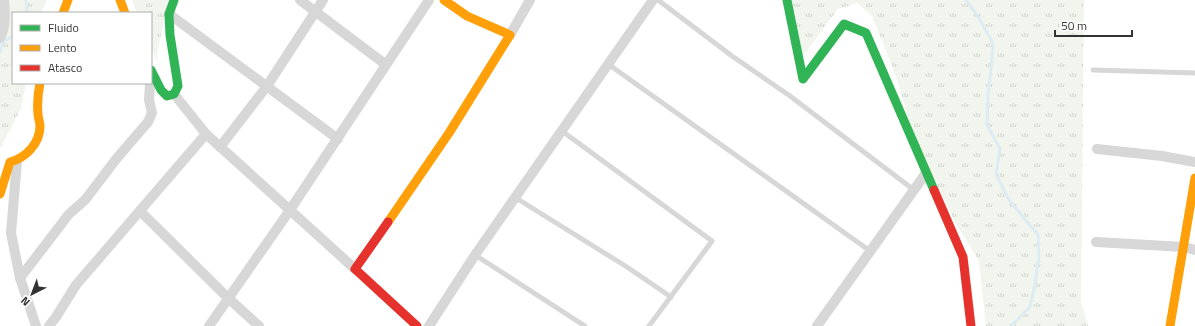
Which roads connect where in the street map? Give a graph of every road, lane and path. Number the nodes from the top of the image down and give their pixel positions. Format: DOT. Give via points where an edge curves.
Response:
graph roads {
  1 [pos="4,0"];
  2 [pos="68,0"];
  3 [pos="120,0"];
  4 [pos="174,0"];
  5 [pos="300,0"];
  6 [pos="323,0"];
  7 [pos="429,0"];
  8 [pos="444,0"];
  9 [pos="530,0"];
  10 [pos="653,0"];
  11 [pos="658,0"];
  12 [pos="787,0"];
  13 [pos="63,12"];
  14 [pos="124,12"];
  15 [pos="315,12"];
  16 [pos="170,14"];
  17 [pos="510,35"];
  18 [pos="0,38"];
  19 [pos="385,64"];
  20 [pos="608,64"];
  21 [pos="1093,70"];
  22 [pos="1195,73"];
  23 [pos="152,77"];
  24 [pos="40,84"];
  25 [pos="150,84"];
  26 [pos="267,86"];
  27 [pos="174,94"];
  28 [pos="562,131"];
  29 [pos="206,134"];
  30 [pos="338,139"];
  31 [pos="220,147"];
  32 [pos="1097,149"];
  33 [pos="16,161"];
  34 [pos="1195,162"];
  35 [pos="926,173"];
  36 [pos="1195,178"];
  37 [pos="914,190"];
  38 [pos="0,194"];
  39 [pos="516,198"];
  40 [pos="290,210"];
  41 [pos="140,211"];
  42 [pos="1096,242"];
  43 [pos="1184,247"];
  44 [pos="1195,250"];
  45 [pos="870,251"];
  46 [pos="475,255"];
  47 [pos="356,269"];
  48 [pos="20,278"];
  49 [pos="671,297"];
  50 [pos="228,298"];
  51 [pos="36,326"];
  52 [pos="49,326"];
  53 [pos="209,326"];
  54 [pos="259,326"];
  55 [pos="417,326"];
  56 [pos="429,326"];
  57 [pos="585,326"];
  58 [pos="649,326"];
  59 [pos="817,326"];
  60 [pos="971,326"];
  61 [pos="1170,326"];
  1 -- 18 [label="street" via="4,31"];
  2 -- 13 [label="street"];
  3 -- 14 [label="street"];
  4 -- 16 [label="street"];
  5 -- 15 [label="street"];
  6 -- 15 [label="street"];
  7 -- 19 [label="street"];
  8 -- 17 [label="street" via="468,16"];
  9 -- 17 [label="street"];
  10 -- 20 [label="street"];
  11 -- 37 [label="lane"];
  12 -- 35 [label="street" via="803,79 844,24 866,33"];
  15 -- 19 [label="street"];
  15 -- 26 [label="street"];
  16 -- 26 [label="street"];
  16 -- 27 [label="street" via="170,36 178,86"];
  17 -- 47 [label="street" via="449,133"];
  19 -- 30 [label="street"];
  20 -- 28 [label="street"];
  20 -- 45 [label="lane"];
  21 -- 22 [label="lane"];
  23 -- 27 [label="street" via="167,96"];
  24 -- 33 [label="street" via="37,101 40,126 29,152"];
  25 -- 48 [label="street" via="149,100 152,113 148,122 85,200 69,214"];
  26 -- 30 [label="street"];
  26 -- 31 [label="street"];
  27 -- 29 [label="street"];
  28 -- 39 [label="street"];
  28 -- 49 [label="lane" via="712,241"];
  29 -- 31 [label="street"];
  29 -- 41 [label="street"];
  30 -- 40 [label="street"];
  31 -- 40 [label="street"];
  32 -- 34 [label="street"];
  33 -- 38 [label="street" via="10,162"];
  33 -- 48 [label="street" via="11,233"];
  35 -- 37 [label="street"];
  35 -- 60 [label="street" via="963,257"];
  36 -- 43 [label="street"];
  37 -- 45 [label="street"];
  39 -- 46 [label="street"];
  39 -- 49 [label="lane"];
  40 -- 47 [label="street"];
  40 -- 50 [label="street"];
  41 -- 50 [label="street"];
  41 -- 52 [label="street" via="76,285"];
  42 -- 43 [label="street"];
  43 -- 44 [label="street"];
  43 -- 61 [label="street"];
  45 -- 59 [label="street"];
  46 -- 56 [label="street"];
  46 -- 57 [label="lane"];
  47 -- 55 [label="street"];
  48 -- 51 [label="street"];
  49 -- 58 [label="lane"];
  50 -- 53 [label="street"];
  50 -- 54 [label="street"];
}
